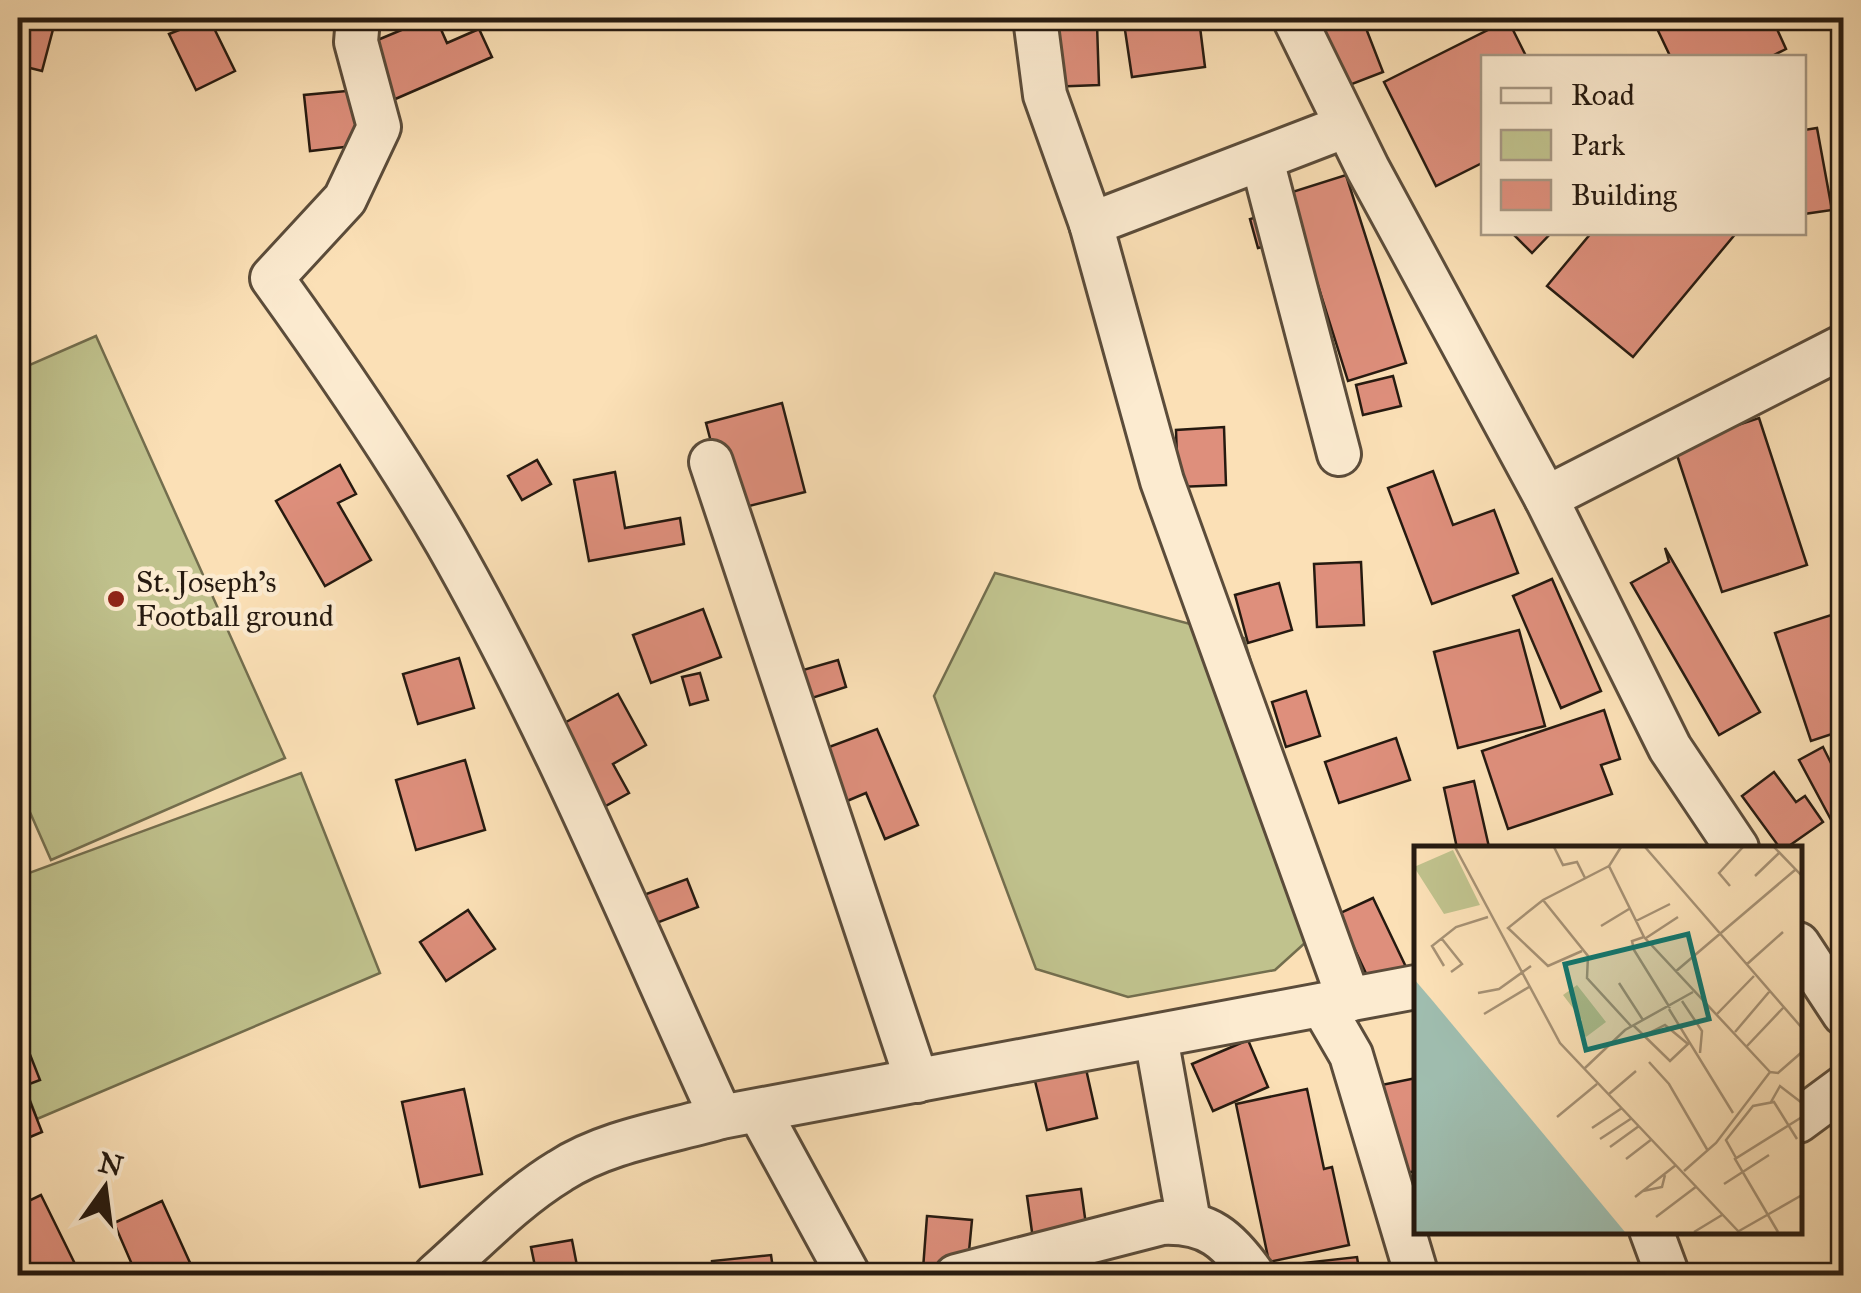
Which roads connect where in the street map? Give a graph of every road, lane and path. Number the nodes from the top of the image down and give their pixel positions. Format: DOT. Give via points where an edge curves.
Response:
graph roads {
  1 [pos="358,18"];
  2 [pos="1036,18"];
  3 [pos="1294,18"];
  4 [pos="1346,126"];
  5 [pos="1262,160"];
  6 [pos="1091,224"];
  7 [pos="1844,346"];
  8 [pos="1339,454"];
  9 [pos="711,462"];
  10 [pos="1546,498"];
  11 [pos="1734,846"];
  12 [pos="1801,949"];
  13 [pos="1414,988"];
  14 [pos="1336,1003"];
  15 [pos="1844,1014"];
  16 [pos="1156,1037"];
  17 [pos="917,1080"];
  18 [pos="1844,1087"];
  19 [pos="740,1115"];
  20 [pos="1801,1119"];
  21 [pos="1189,1222"];
  22 [pos="436,1276"];
  23 [pos="849,1276"];
  24 [pos="956,1276"];
  25 [pos="1254,1276"];
  26 [pos="1417,1276"];
  1 -- 19 [label="street" via="356,42 379,127 345,199 272,278 350,385 448,544"];
  2 -- 6 [label="street" via="1045,95"];
  3 -- 4 [label="street"];
  4 -- 5 [label="street"];
  4 -- 10 [label="street"];
  5 -- 6 [label="street"];
  5 -- 8 [label="street"];
  6 -- 14 [label="street" via="1162,482"];
  7 -- 10 [label="street"];
  9 -- 17 [label="street"];
  10 -- 11 [label="street" via="1670,748"];
  12 -- 15 [label="street"];
  13 -- 14 [label="street"];
  14 -- 16 [label="street"];
  14 -- 26 [label="street"];
  16 -- 17 [label="street"];
  16 -- 21 [label="street"];
  17 -- 19 [label="street"];
  18 -- 20 [label="street"];
  19 -- 22 [label="street" via="622,1145 562,1169"];
  19 -- 23 [label="street"];
  21 -- 24 [label="street"];
  21 -- 25 [label="street" via="1230,1243"];
}
